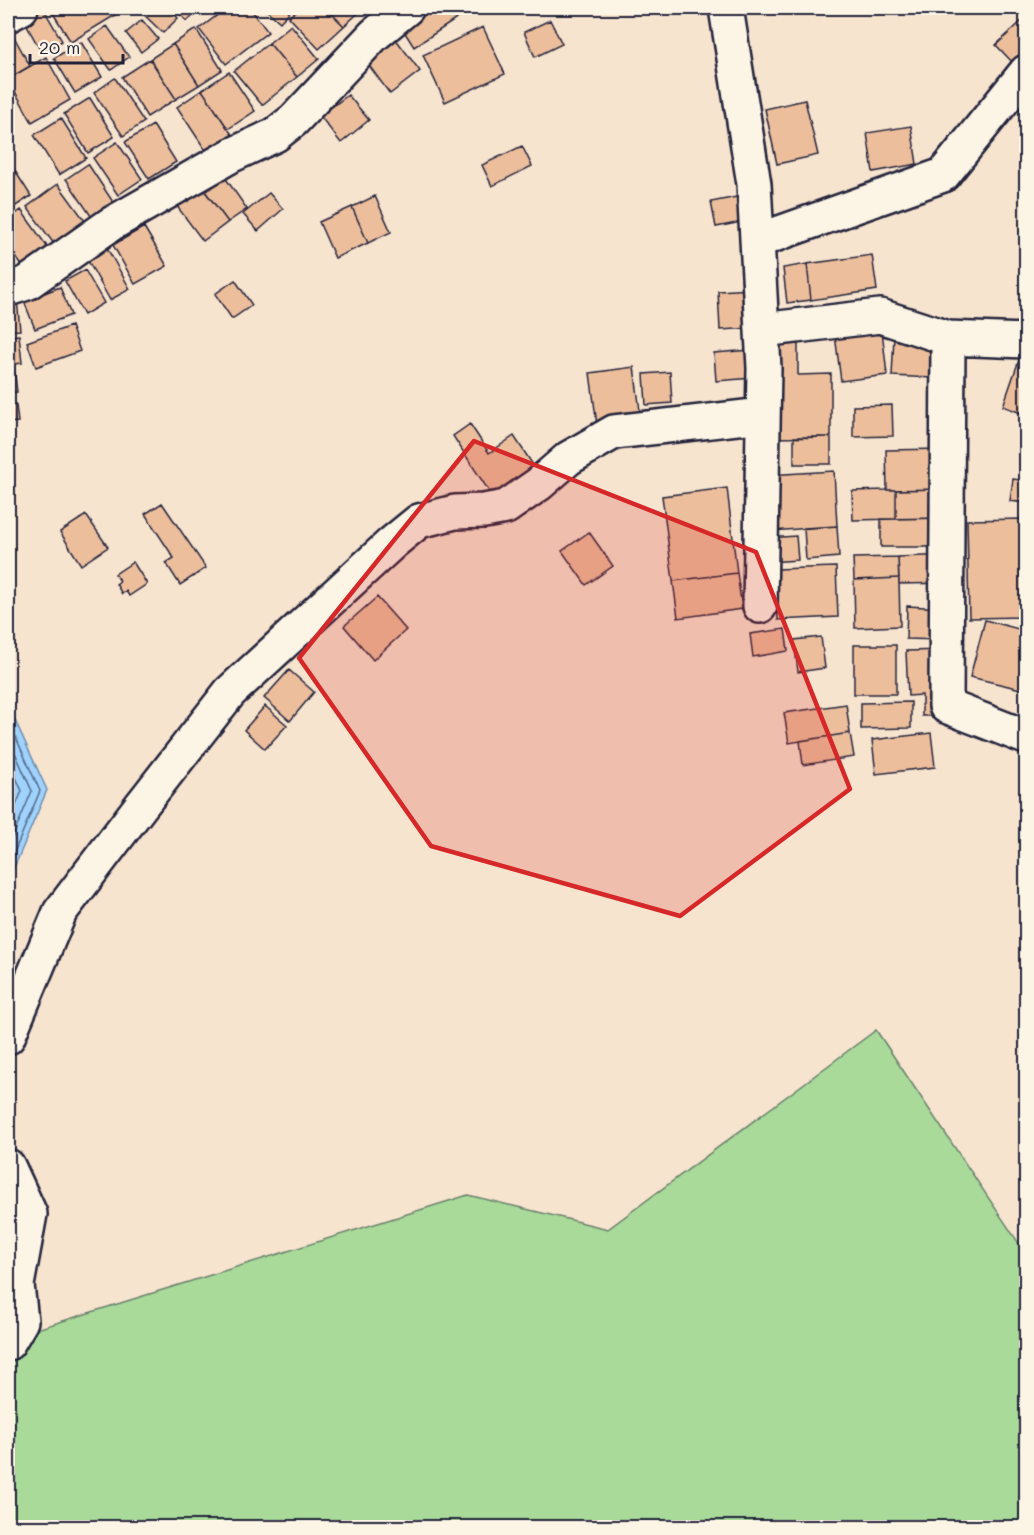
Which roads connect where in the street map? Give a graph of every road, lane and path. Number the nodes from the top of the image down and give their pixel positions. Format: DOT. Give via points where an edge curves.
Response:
graph roads {
  1 [pos="21,8"];
  2 [pos="407,8"];
  3 [pos="726,8"];
  4 [pos="8,15"];
  5 [pos="1026,72"];
  6 [pos="757,241"];
  7 [pos="8,289"];
  8 [pos="762,330"];
  9 [pos="948,338"];
  10 [pos="1026,341"];
  11 [pos="763,415"];
  12 [pos="760,606"];
  13 [pos="1026,736"];
  14 [pos="8,1037"];
  15 [pos="8,1166"];
  16 [pos="8,1343"];
  1 -- 4 [label="street"];
  2 -- 7 [label="street" via="374,35 275,135 111,224 27,283"];
  3 -- 6 [label="street" via="754,184"];
  5 -- 6 [label="street" via="942,175"];
  6 -- 8 [label="street"];
  8 -- 9 [label="street" via="880,315"];
  8 -- 11 [label="street"];
  9 -- 10 [label="street"];
  9 -- 13 [label="street" via="946,706"];
  11 -- 12 [label="street"];
  11 -- 14 [label="street" via="614,432 569,458 506,507 455,512 419,521 392,543 230,692 140,807 60,912"];
  15 -- 16 [label="street" via="30,1214 17,1285 21,1321"];
}
